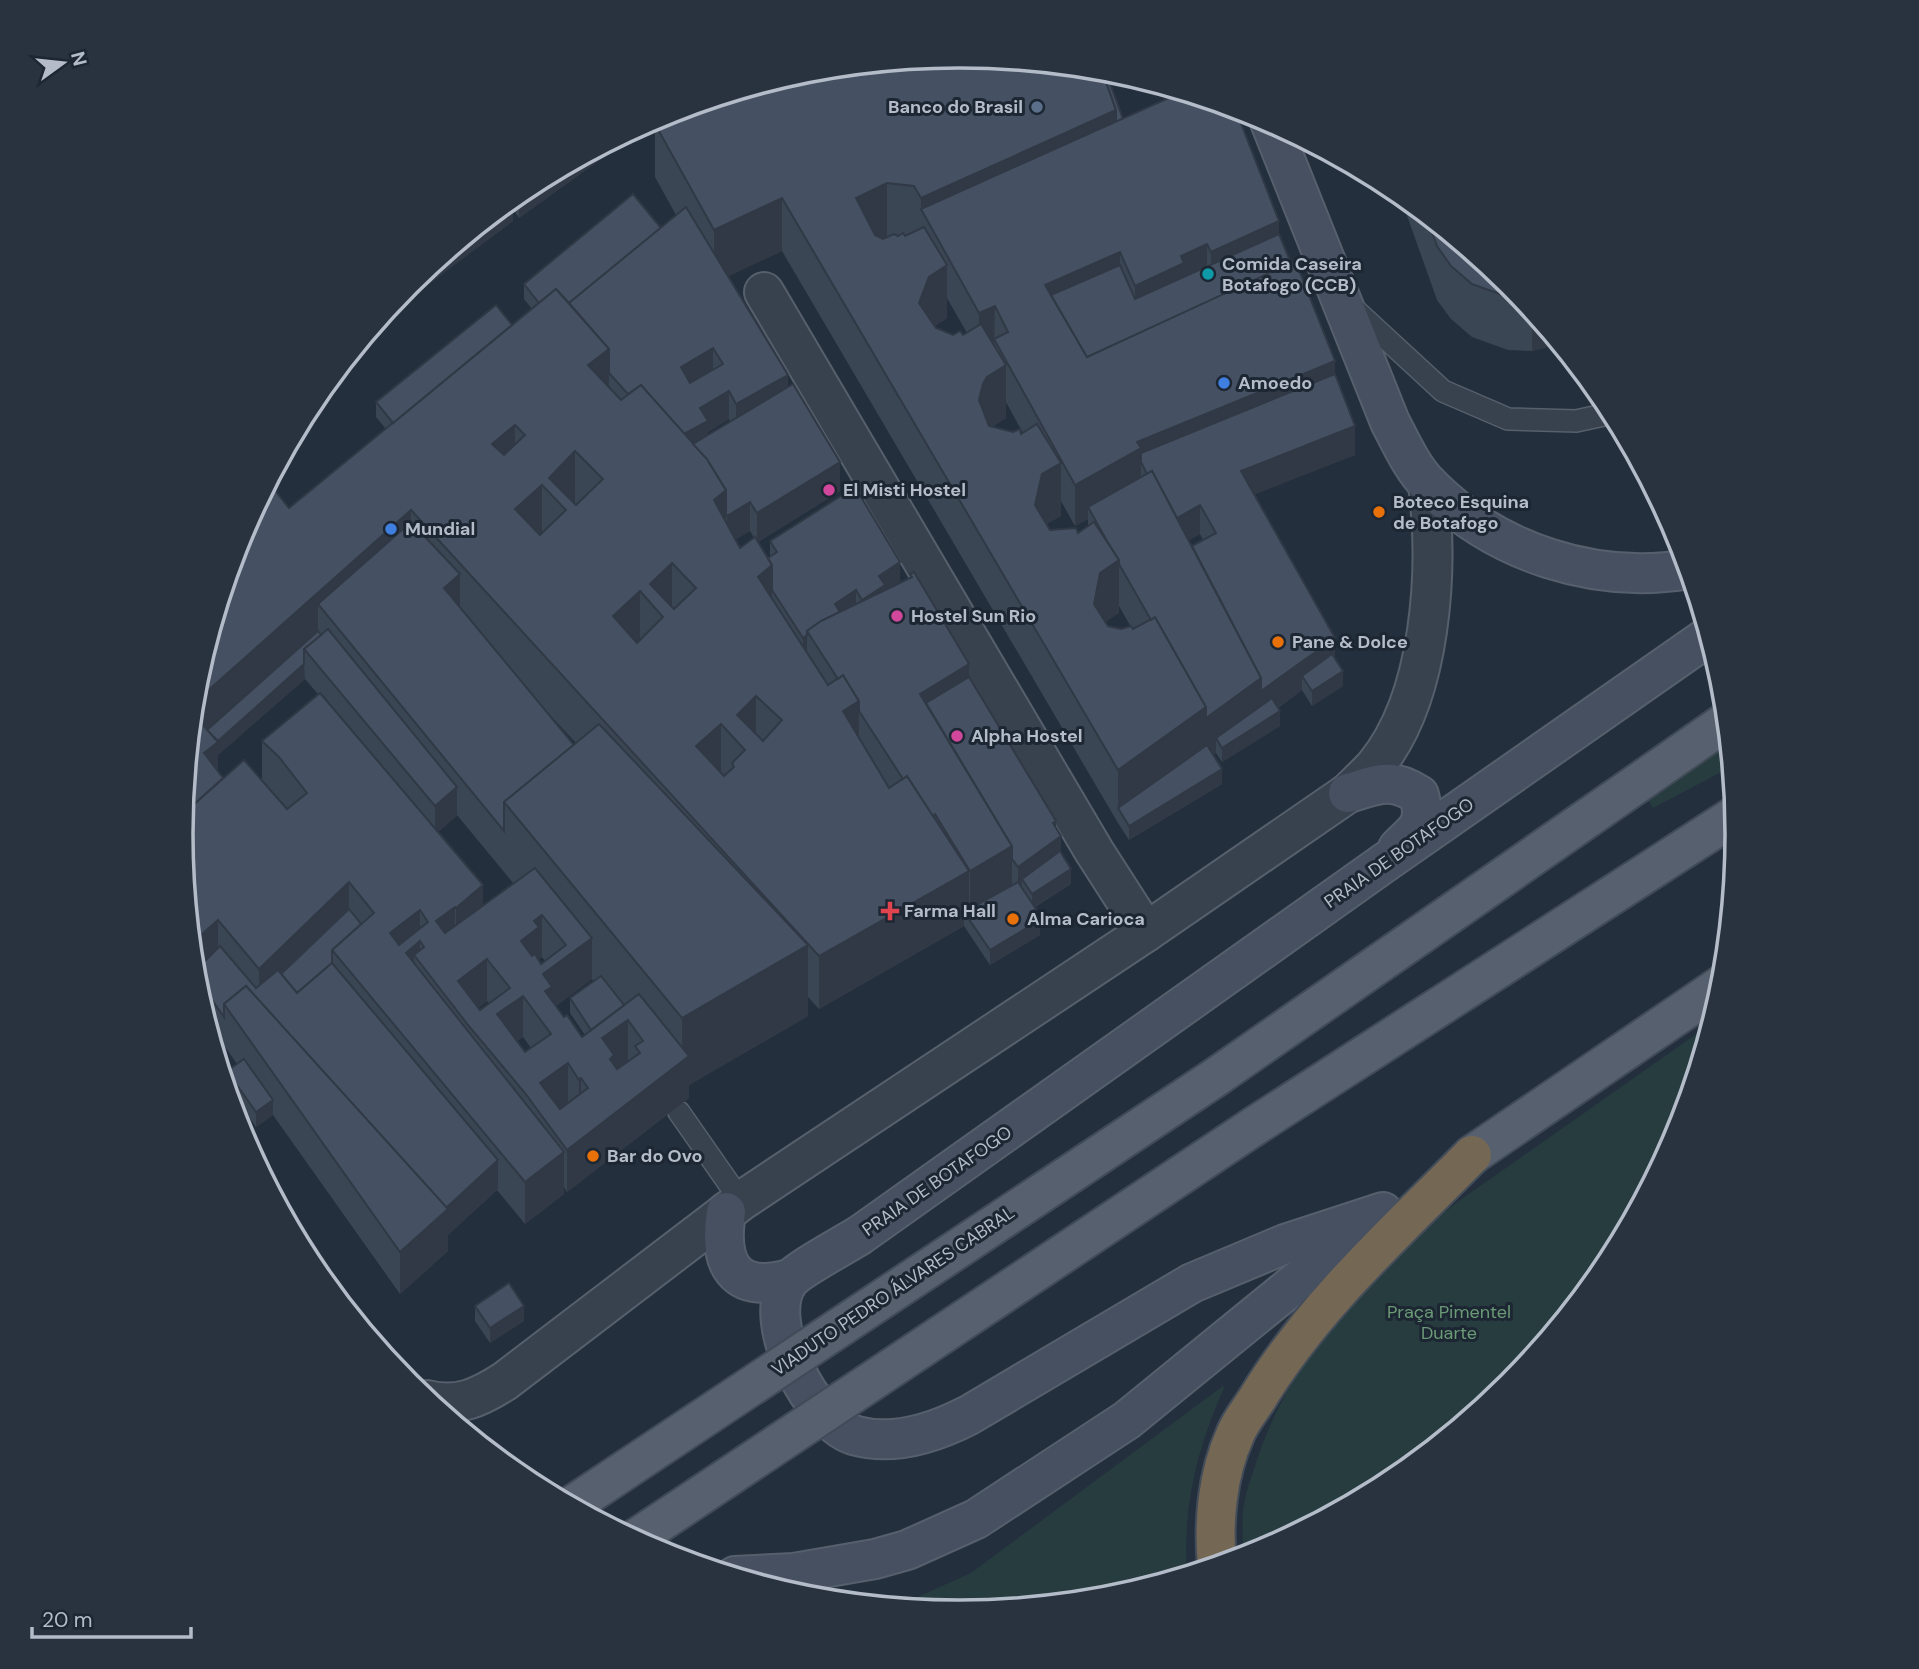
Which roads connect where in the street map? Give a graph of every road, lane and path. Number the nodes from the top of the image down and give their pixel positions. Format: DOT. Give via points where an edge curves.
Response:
graph roads {
  1 [pos="1276,137"];
  2 [pos="764,292"];
  3 [pos="1341,297"];
  4 [pos="1601,416"];
  5 [pos="1428,484"];
  6 [pos="1678,571"];
  7 [pos="1701,641"];
  8 [pos="1718,726"];
  9 [pos="1348,793"];
  10 [pos="1726,822"];
  11 [pos="1384,863"];
  12 [pos="1146,932"];
  13 [pos="1709,994"];
  14 [pos="679,1112"];
  15 [pos="1472,1154"];
  16 [pos="734,1207"];
  17 [pos="1382,1212"];
  18 [pos="789,1279"];
  19 [pos="446,1403"];
  20 [pos="580,1500"];
  21 [pos="645,1533"];
  22 [pos="1216,1556"];
  23 [pos="759,1574"];
  1 -- 3 [label="street"];
  2 -- 12 [label="street"];
  3 -- 4 [label="lane" via="1443,391 1508,419 1576,421"];
  3 -- 5 [label="street" via="1390,422"];
  5 -- 6 [label="street" via="1500,539 1554,560 1624,574"];
  5 -- 9 [label="street" via="1432,573 1420,675 1398,729 1376,765"];
  7 -- 11 [label="street, PRAIA DE BOTAFOGO"];
  8 -- 20 [label="main road, VIADUTO PEDRO ÁLVARES CABRAL, bridge" via="1216,1077"];
  9 -- 11 [label="street" via="1383,782 1403,785 1419,795 1424,813 1419,827"];
  9 -- 12 [label="street"];
  10 -- 21 [label="main road, bridge" via="1253,1127"];
  11 -- 18 [label="street, PRAIA DE BOTAFOGO" via="860,1235"];
  12 -- 16 [label="street"];
  13 -- 15 [label="main road"];
  14 -- 16 [label="lane"];
  15 -- 17 [label="street"];
  15 -- 22 [label="highway" via="1326,1303 1272,1375 1235,1434 1222,1476"];
  16 -- 18 [label="street" via="722,1238 726,1258 737,1275 769,1285"];
  16 -- 19 [label="street" via="505,1381 479,1398"];
  17 -- 18 [label="street" via="1285,1244 1192,1283 969,1415 915,1436 855,1436 821,1411 800,1380 786,1345 780,1298"];
  17 -- 23 [label="street" via="1127,1420 976,1519 875,1559"];
}
